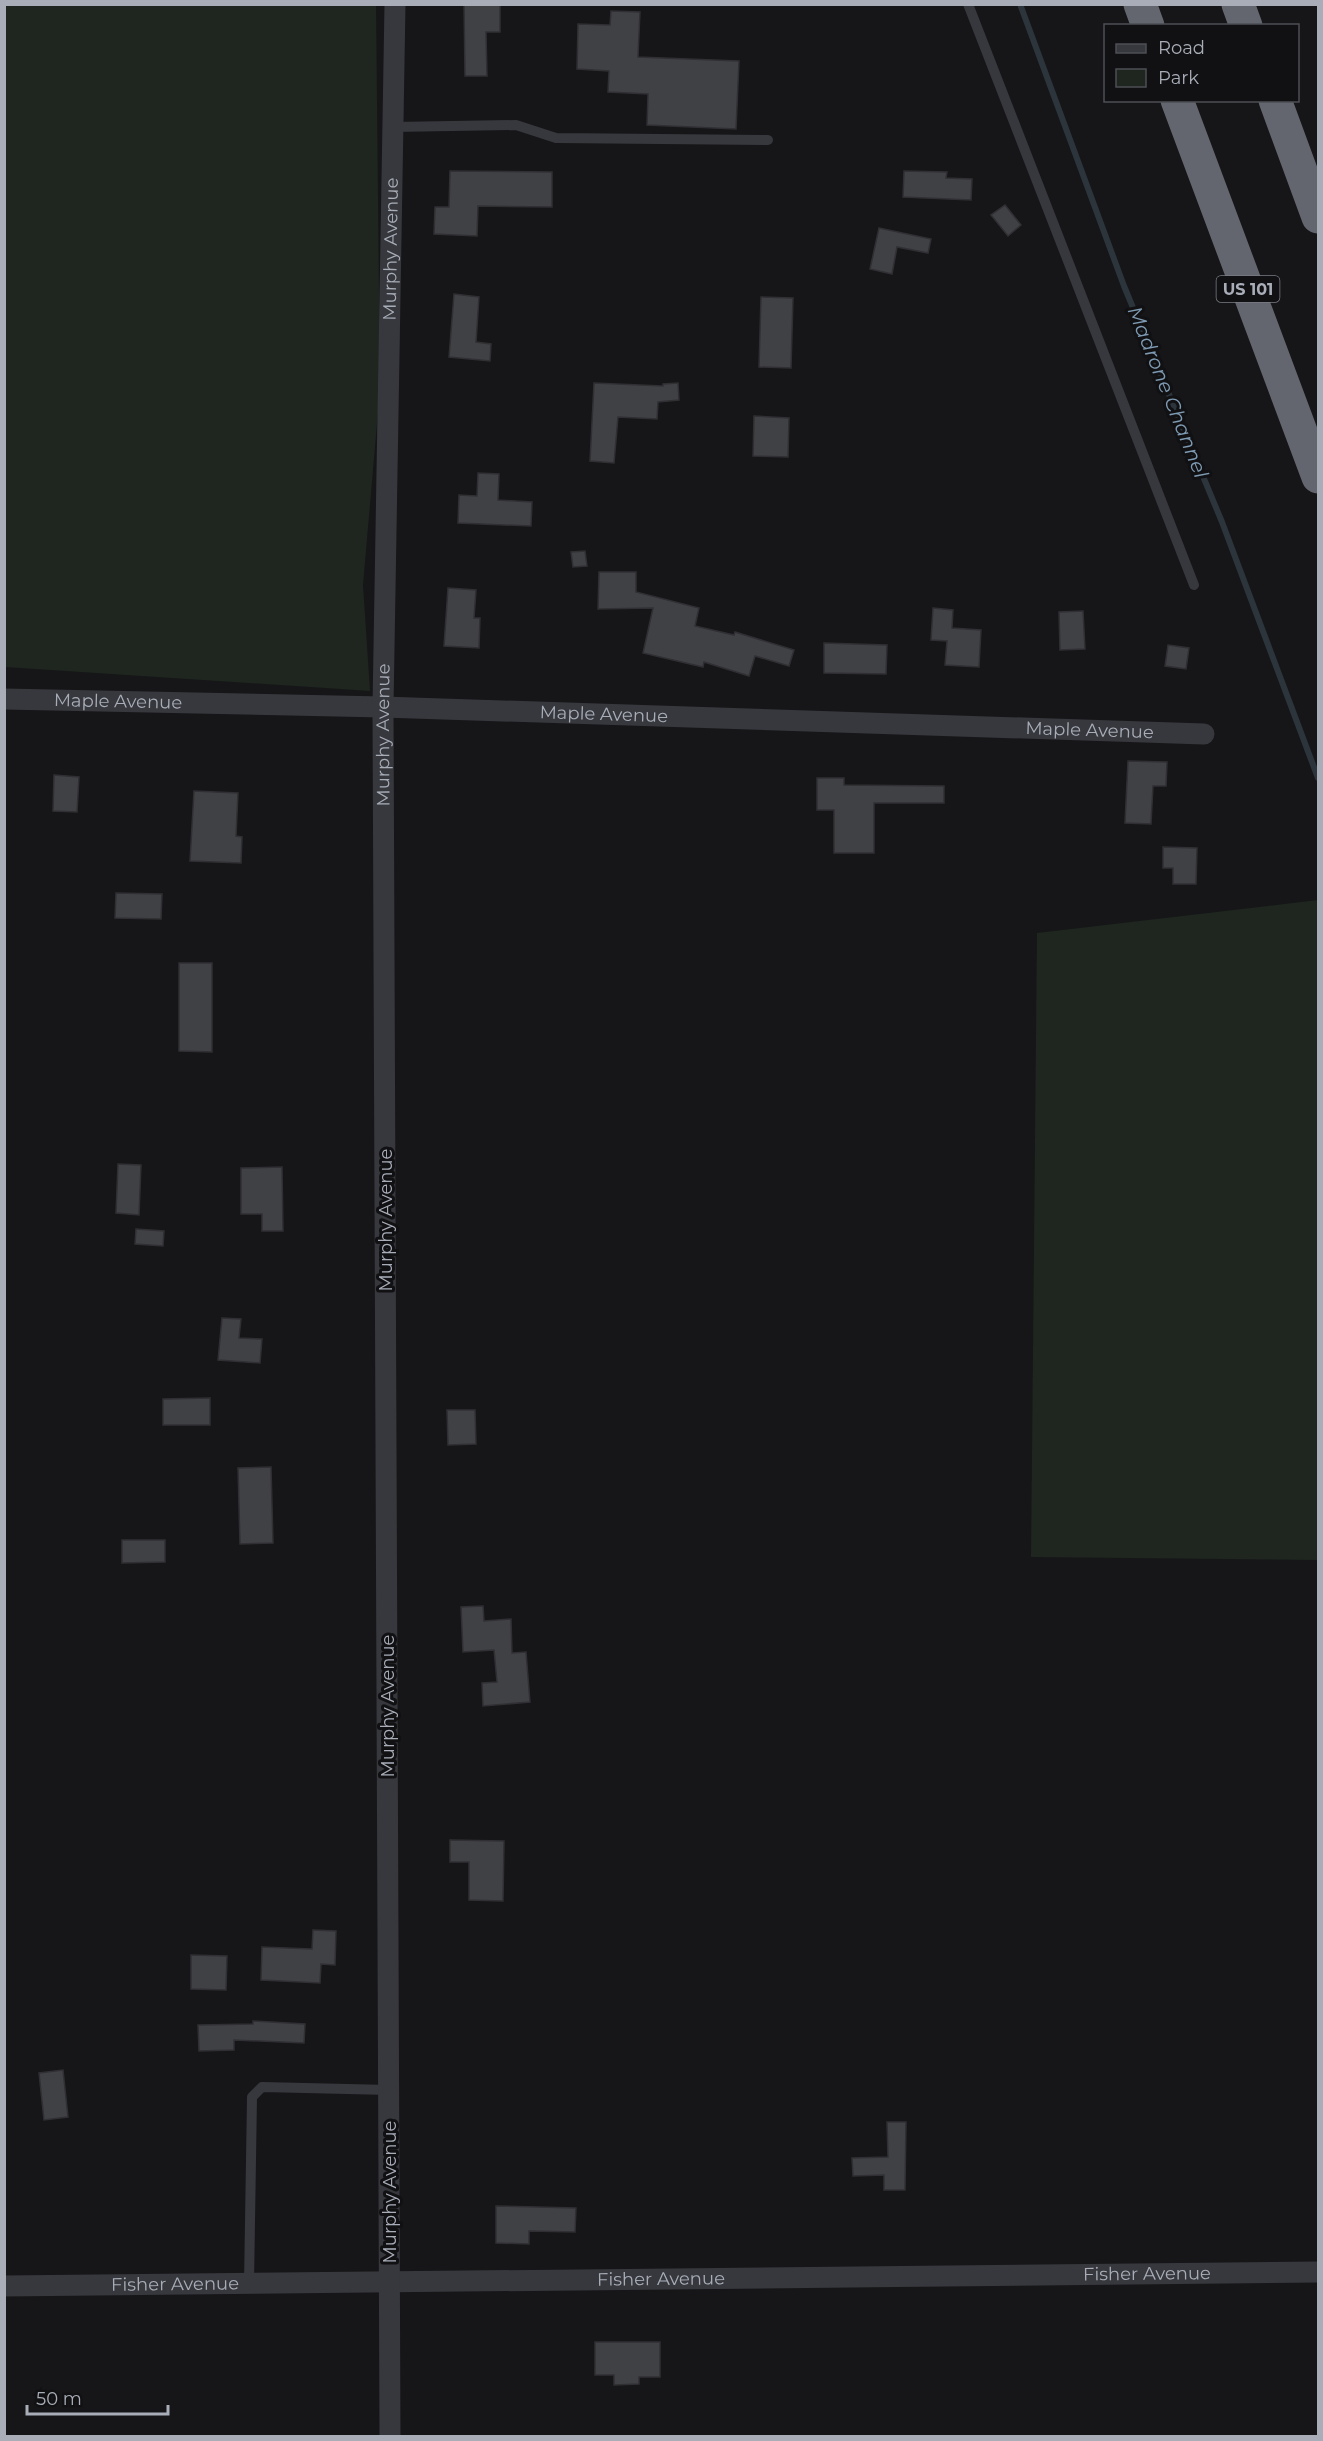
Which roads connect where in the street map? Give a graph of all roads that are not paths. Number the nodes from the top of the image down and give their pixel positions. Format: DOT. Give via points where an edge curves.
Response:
graph roads {
  1 [pos="395,4"];
  2 [pos="968,4"];
  3 [pos="1140,4"];
  4 [pos="1238,4"];
  5 [pos="1147,24"];
  6 [pos="1245,24"];
  7 [pos="1177,102"];
  8 [pos="1276,102"];
  9 [pos="393,127"];
  10 [pos="768,140"];
  11 [pos="1318,218"];
  12 [pos="1318,477"];
  13 [pos="1194,585"];
  14 [pos="4,699"];
  15 [pos="383,707"];
  16 [pos="1204,734"];
  17 [pos="391,2090"];
  18 [pos="1318,2272"];
  19 [pos="390,2283"];
  20 [pos="249,2284"];
  21 [pos="4,2286"];
  22 [pos="390,2436"];
  1 -- 9 [label="street, Murphy Avenue"];
  2 -- 13 [label="lane"];
  3 -- 5 [label="highway"];
  4 -- 6 [label="highway"];
  7 -- 12 [label="highway, US 101"];
  8 -- 11 [label="highway"];
  9 -- 10 [label="lane" via="516,124 556,138"];
  9 -- 15 [label="street, Murphy Avenue"];
  14 -- 15 [label="street, Maple Avenue"];
  15 -- 16 [label="street, Maple Avenue"];
  15 -- 17 [label="street, Murphy Avenue"];
  17 -- 19 [label="street, Murphy Avenue"];
  17 -- 20 [label="lane" via="262,2087 252,2097"];
  18 -- 19 [label="street, Fisher Avenue"];
  19 -- 20 [label="street, Fisher Avenue"];
  19 -- 22 [label="street, Murphy Avenue"];
  20 -- 21 [label="street, Fisher Avenue"];
}
